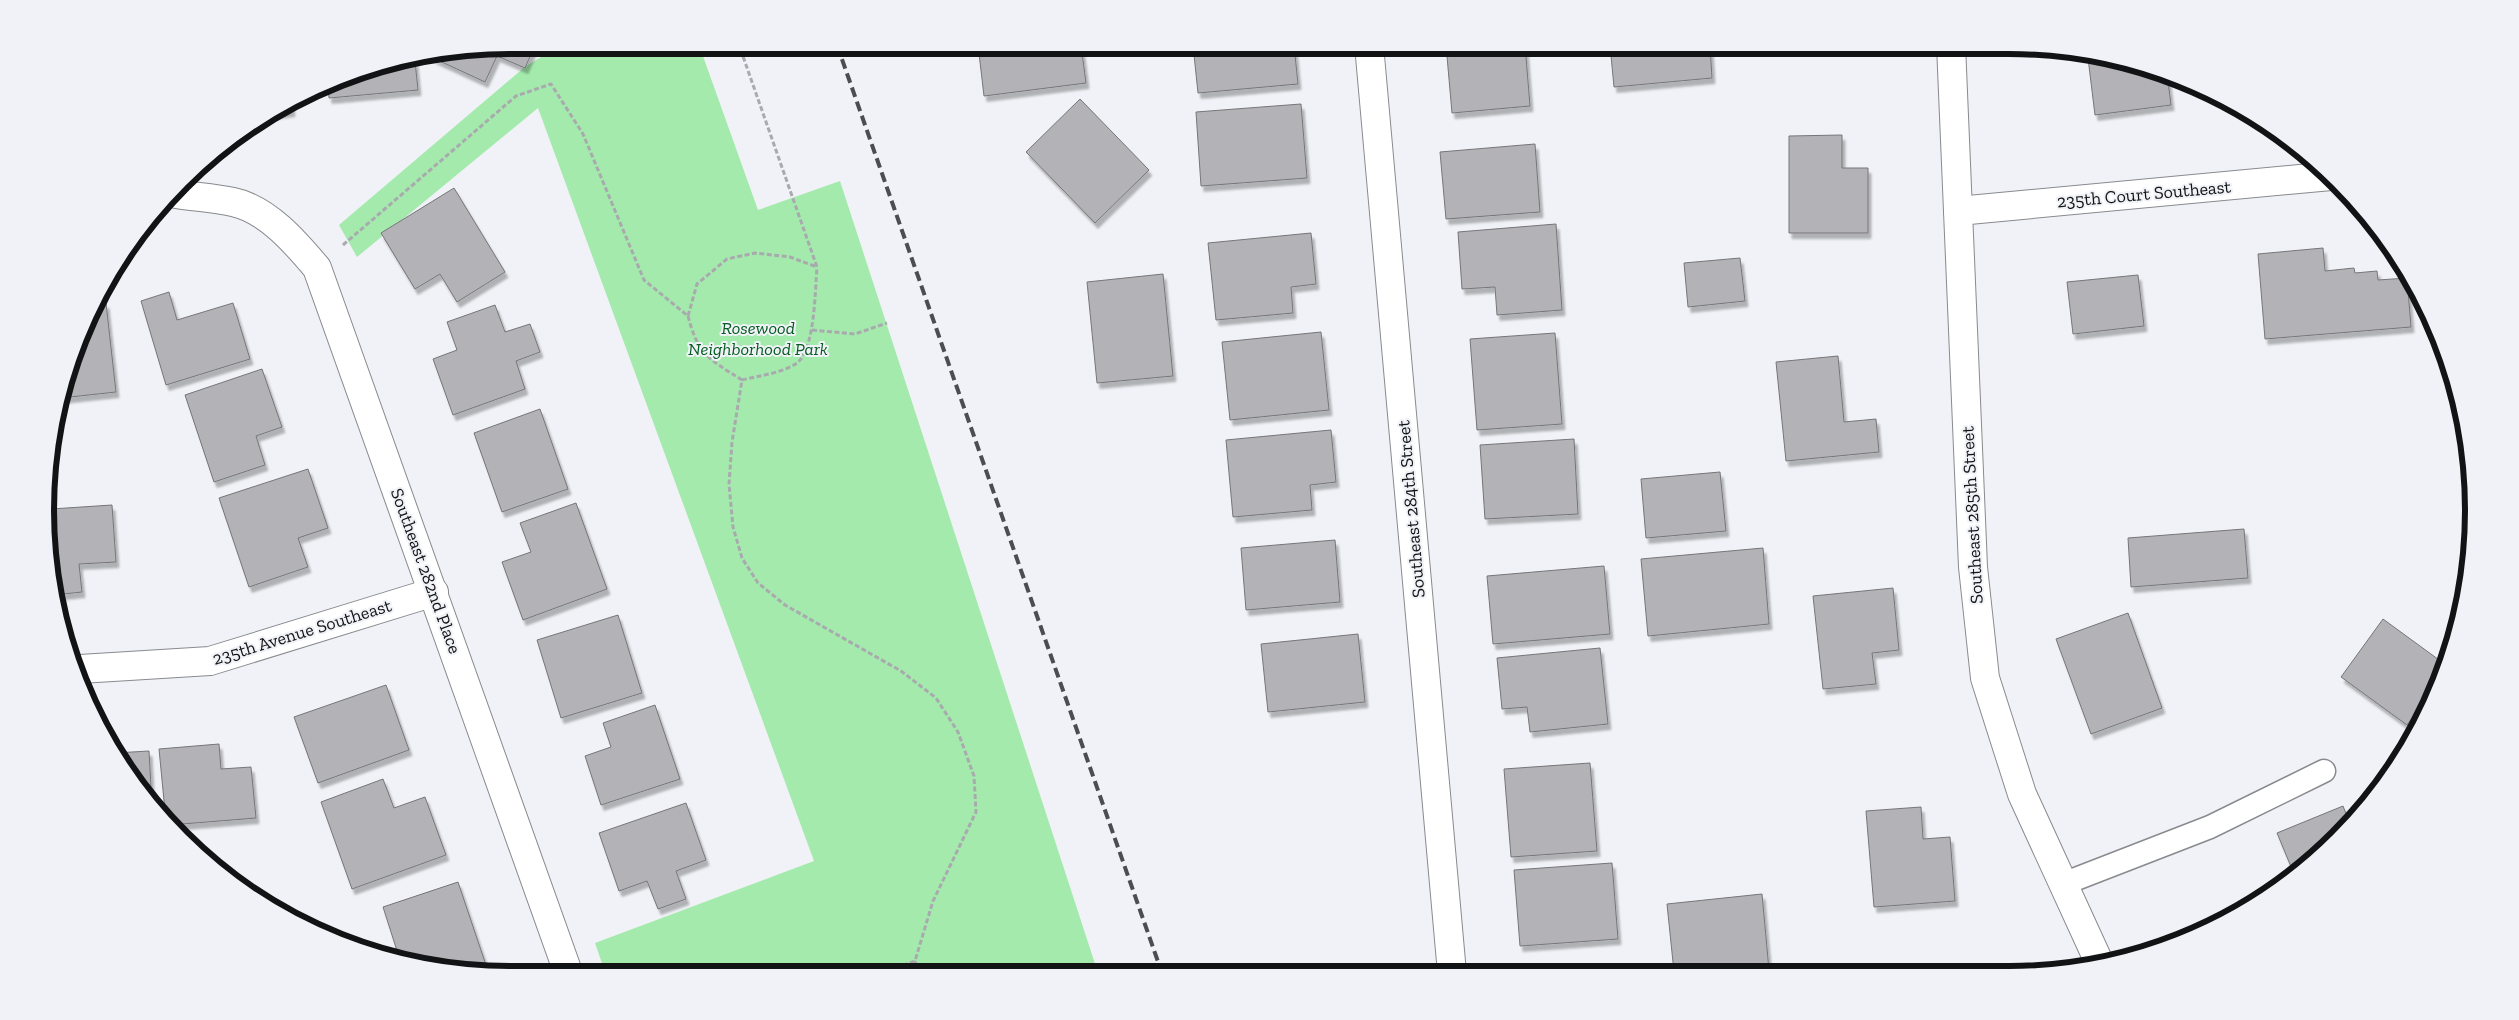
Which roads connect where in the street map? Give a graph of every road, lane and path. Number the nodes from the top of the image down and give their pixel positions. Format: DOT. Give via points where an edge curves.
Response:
graph roads {
  1 [pos="742,54"];
  2 [pos="1370,54"];
  3 [pos="1951,54"];
  4 [pos="2321,177"];
  5 [pos="180,195"];
  6 [pos="1958,211"];
  7 [pos="817,267"];
  8 [pos="317,268"];
  9 [pos="688,316"];
  10 [pos="887,324"];
  11 [pos="812,330"];
  12 [pos="742,380"];
  13 [pos="434,592"];
  14 [pos="82,669"];
  15 [pos="2324,771"];
  16 [pos="2063,884"];
  17 [pos="2097,957"];
  18 [pos="914,960"];
  19 [pos="567,966"];
  20 [pos="899,966"];
  21 [pos="917,966"];
  22 [pos="1451,966"];
  1 -- 7 [label="path"];
  2 -- 22 [label="street, Southeast 284th Street"];
  3 -- 6 [label="street, Southeast 285th Street"];
  4 -- 6 [label="street, 235th Court Southeast"];
  5 -- 8 [label="street, Southeast 282nd Place" via="235,202 261,215 289,234"];
  6 -- 16 [label="street, Southeast 285th Street" via="1973,568 1985,678 2022,794"];
  7 -- 9 [label="path" via="790,258 755,254 727,259 697,284"];
  7 -- 11 [label="path"];
  8 -- 9 [label="path" via="516,96 551,84 583,134 644,280"];
  8 -- 13 [label="street, Southeast 282nd Place"];
  9 -- 12 [label="path" via="701,350"];
  10 -- 11 [label="path" via="854,334"];
  11 -- 12 [label="path" via="800,361 784,370"];
  12 -- 18 [label="path" via="729,484 733,527 742,558 758,583 785,605 901,672 936,698 958,732 974,776 976,812 934,901"];
  13 -- 14 [label="street, 235th Avenue Southeast" via="210,660"];
  13 -- 19 [label="street, Southeast 282nd Place"];
  15 -- 16 [label="lane" via="2210,827"];
  16 -- 17 [label="street, Southeast 285th Street"];
  18 -- 20 [label="path"];
  18 -- 21 [label="path"];
}
